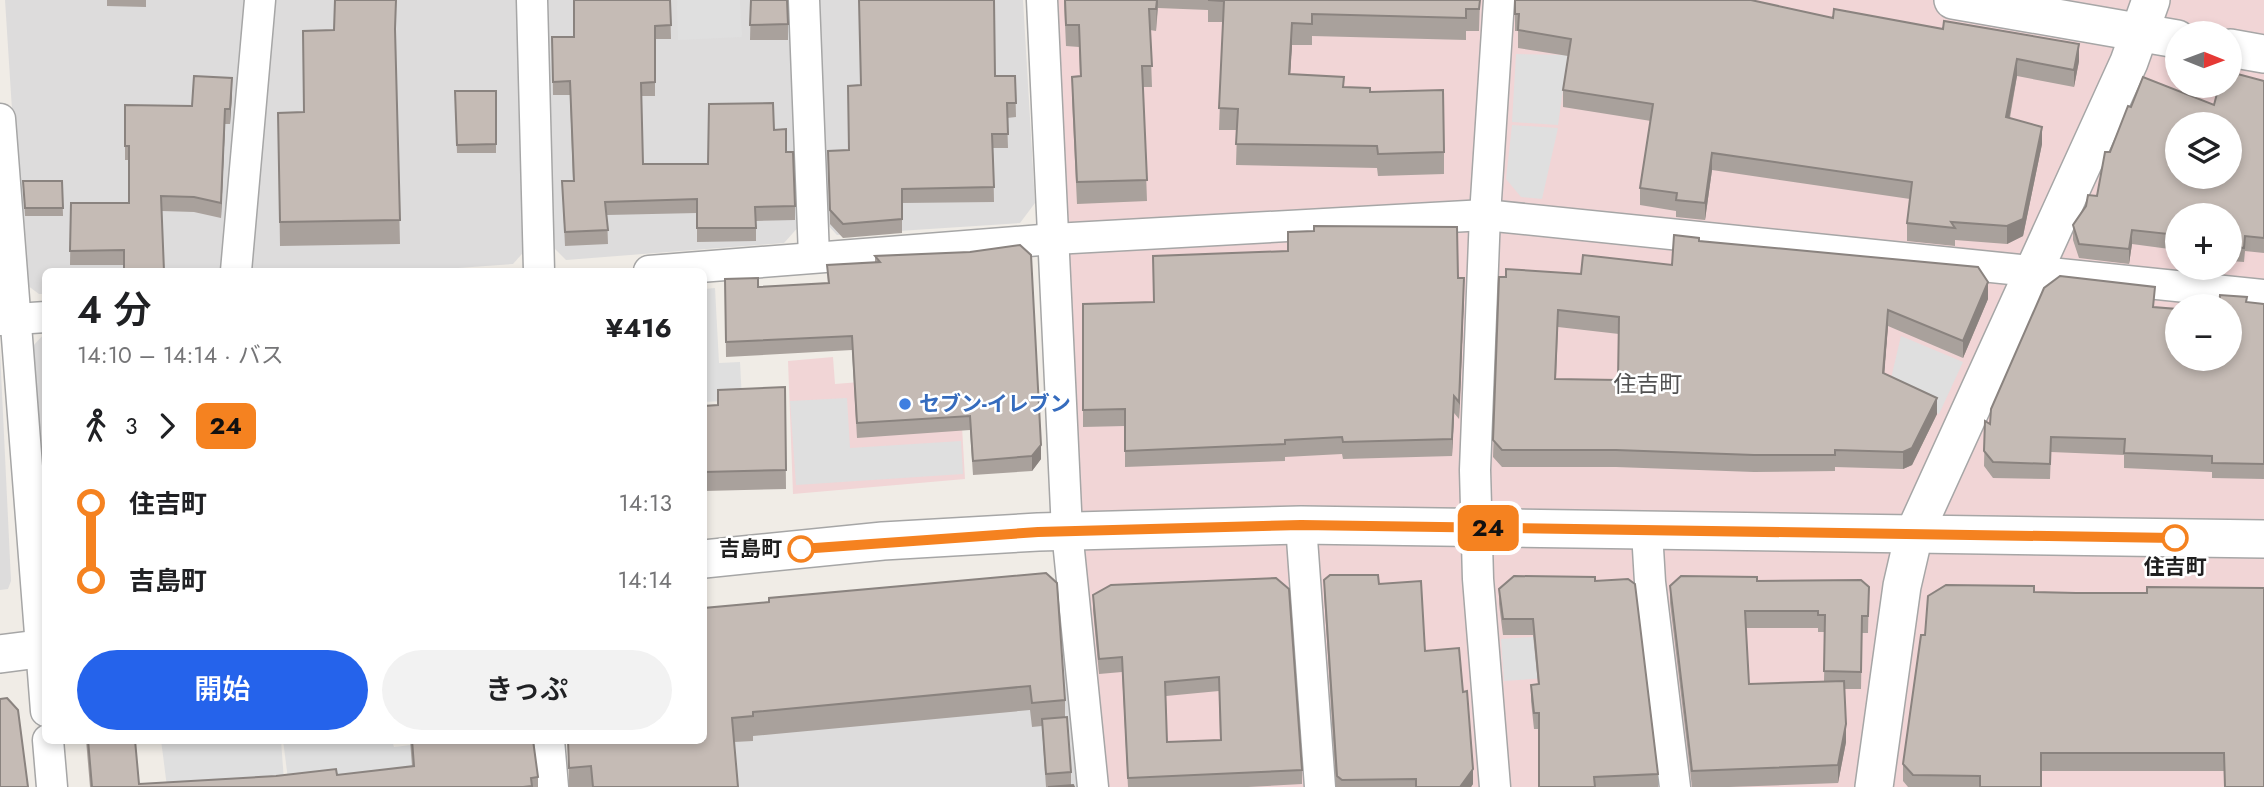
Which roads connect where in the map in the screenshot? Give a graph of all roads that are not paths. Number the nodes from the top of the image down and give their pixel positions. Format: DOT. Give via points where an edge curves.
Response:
graph roads {
  1 [pos="260,0"];
  2 [pos="533,0"];
  3 [pos="804,0"];
  4 [pos="1042,0"];
  5 [pos="1499,0"];
  6 [pos="1953,0"];
  7 [pos="2145,16"];
  8 [pos="2165,30"];
  9 [pos="2242,50"];
  10 [pos="2264,54"];
  11 [pos="0,119"];
  12 [pos="1485,215"];
  13 [pos="1054,239"];
  14 [pos="814,256"];
  15 [pos="236,268"];
  16 [pos="539,268"];
  17 [pos="682,268"];
  18 [pos="2032,270"];
  19 [pos="2264,295"];
  20 [pos="42,317"];
  21 [pos="7,319"];
  22 [pos="1301,525"];
  23 [pos="1475,528"];
  24 [pos="1067,531"];
  25 [pos="1647,532"];
  26 [pos="1914,534"];
  27 [pos="2264,539"];
  28 [pos="707,559"];
  29 [pos="42,640"];
  30 [pos="42,649"];
  31 [pos="0,654"];
  32 [pos="48,744"];
  33 [pos="549,744"];
  34 [pos="52,787"];
  35 [pos="553,787"];
  36 [pos="1093,787"];
  37 [pos="1320,787"];
  38 [pos="1495,787"];
  39 [pos="1675,787"];
  40 [pos="1874,787"];
  1 -- 15 [label="street"];
  2 -- 16 [label="street"];
  3 -- 14 [label="street"];
  4 -- 13 [label="street"];
  5 -- 12 [label="street"];
  6 -- 7 [label="street"];
  7 -- 8 [label="street"];
  7 -- 18 [label="street" via="2129,62"];
  9 -- 10 [label="street"];
  11 -- 21 [label="street"];
  12 -- 13 [label="street"];
  12 -- 18 [label="street"];
  12 -- 23 [label="street"];
  13 -- 14 [label="street"];
  13 -- 24 [label="street"];
  14 -- 17 [label="street"];
  18 -- 19 [label="street"];
  18 -- 26 [label="street"];
  20 -- 21 [label="street"];
  21 -- 29 [label="street"];
  22 -- 23 [label="street"];
  22 -- 24 [label="street"];
  22 -- 37 [label="street"];
  23 -- 25 [label="street"];
  23 -- 38 [label="street"];
  24 -- 28 [label="street" via="883,541"];
  24 -- 36 [label="street"];
  25 -- 26 [label="street"];
  25 -- 39 [label="street"];
  26 -- 27 [label="street"];
  26 -- 40 [label="street" via="1902,586"];
  30 -- 31 [label="street"];
  32 -- 34 [label="street"];
  33 -- 35 [label="street"];
}
